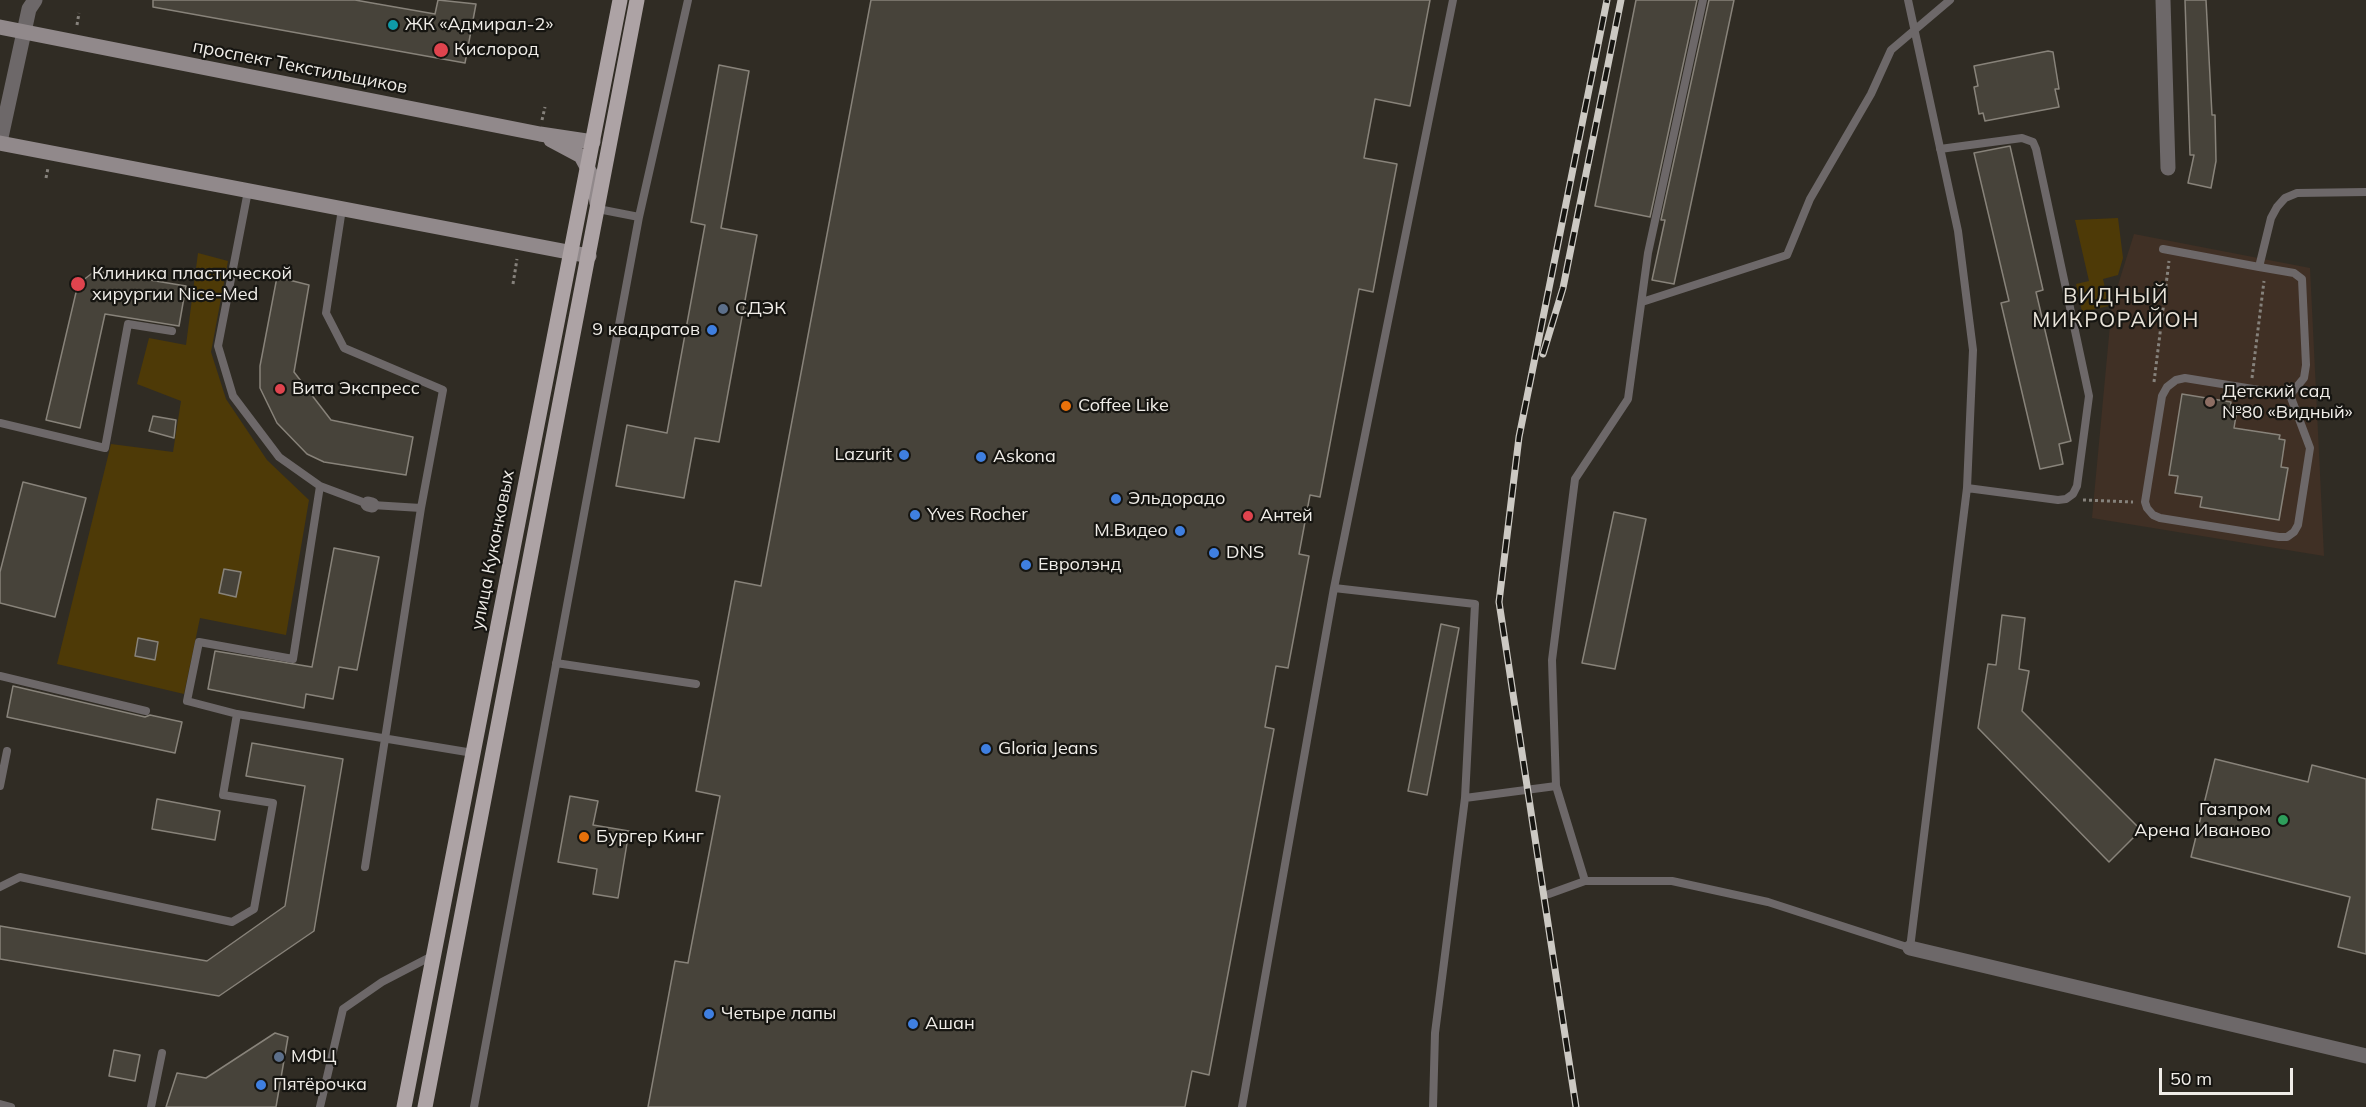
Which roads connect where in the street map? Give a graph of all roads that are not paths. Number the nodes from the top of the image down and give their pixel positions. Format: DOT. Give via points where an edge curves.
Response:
graph roads {
  1 [pos="35,0"];
  2 [pos="620,0"];
  3 [pos="637,0"];
  4 [pos="688,0"];
  5 [pos="1454,0"];
  6 [pos="1703,0"];
  7 [pos="1908,0"];
  8 [pos="1950,0"];
  9 [pos="2163,0"];
  10 [pos="0,27"];
  11 [pos="1915,29"];
  12 [pos="24,32"];
  13 [pos="541,129"];
  14 [pos="593,142"];
  15 [pos="0,143"];
  16 [pos="1940,149"];
  17 [pos="2168,168"];
  18 [pos="588,169"];
  19 [pos="248,191"];
  20 [pos="2366,192"];
  21 [pos="581,206"];
  22 [pos="342,209"];
  23 [pos="598,209"];
  24 [pos="639,217"];
  25 [pos="2166,250"];
  26 [pos="572,253"];
  27 [pos="589,256"];
  28 [pos="2262,267"];
  29 [pos="1642,302"];
  30 [pos="172,331"];
  31 [pos="2290,395"];
  32 [pos="0,423"];
  33 [pos="320,486"];
  34 [pos="1967,489"];
  35 [pos="421,508"];
  36 [pos="1334,588"];
  37 [pos="556,663"];
  38 [pos="0,676"];
  39 [pos="696,684"];
  40 [pos="146,711"];
  41 [pos="237,714"];
  42 [pos="384,738"];
  43 [pos="7,751"];
  44 [pos="473,753"];
  45 [pos="0,786"];
  46 [pos="1556,786"];
  47 [pos="1465,798"];
  48 [pos="365,867"];
  49 [pos="1585,881"];
  50 [pos="0,887"];
  51 [pos="1549,894"];
  52 [pos="1910,948"];
  53 [pos="434,955"];
  54 [pos="162,1053"];
  55 [pos="2366,1056"];
  56 [pos="0,1104"];
  57 [pos="11,1107"];
  58 [pos="151,1107"];
  59 [pos="320,1107"];
  60 [pos="404,1107"];
  61 [pos="425,1107"];
  62 [pos="474,1107"];
  63 [pos="1242,1107"];
  64 [pos="1433,1107"];
  1 -- 12 [label="street" via="28,9"];
  2 -- 14 [label="main road, улица Куконковых"];
  3 -- 23 [label="main road"];
  4 -- 24 [label="lane"];
  5 -- 36 [label="lane"];
  6 -- 29 [label="lane" via="1648,253"];
  7 -- 11 [label="lane"];
  8 -- 11 [label="lane"];
  9 -- 17 [label="street"];
  10 -- 12 [label="main road, проспект Текстильщиков"];
  11 -- 16 [label="lane"];
  11 -- 29 [label="lane" via="1891,50 1810,199 1787,255"];
  12 -- 13 [label="main road, проспект Текстильщиков"];
  12 -- 15 [label="street"];
  13 -- 14 [label="main road, проспект Текстильщиков"];
  13 -- 18 [label="main road" via="581,156"];
  14 -- 18 [label="main road, улица Куконковых"];
  14 -- 23 [label="main road"];
  15 -- 19 [label="main road"];
  16 -- 34 [label="lane" via="1958,231 1973,350"];
  16 -- 34 [label="lane" via="2022,138 2033,142 2089,396 2073,494 2058,500"];
  18 -- 21 [label="main road, улица Куконковых"];
  18 -- 23 [label="main road" via="594,180"];
  19 -- 22 [label="main road"];
  19 -- 33 [label="lane" via="218,346 233,396 279,458"];
  20 -- 28 [label="lane" via="2297,193 2285,198 2271,218"];
  21 -- 23 [label="main road"];
  21 -- 26 [label="main road, улица Куконковых"];
  22 -- 26 [label="main road"];
  22 -- 35 [label="lane" via="326,313 344,348 443,390"];
  23 -- 24 [label="lane"];
  23 -- 27 [label="main road"];
  24 -- 37 [label="lane"];
  25 -- 28 [label="lane"];
  26 -- 27 [label="main road"];
  26 -- 44 [label="main road, улица Куконковых"];
  27 -- 61 [label="main road"];
  28 -- 31 [label="lane" via="2294,273 2302,279 2306,372"];
  29 -- 46 [label="lane" via="1628,399 1575,479 1552,660"];
  30 -- 32 [label="lane" via="128,324 105,448"];
  31 -- 31 [label="lane" via="2185,378 2167,387 2162,396 2147,508 2160,518 2279,537 2294,532 2310,448"];
  33 -- 35 [label="lane" via="370,504"];
  33 -- 41 [label="lane" via="293,658 199,642 188,701"];
  34 -- 52 [label="lane"];
  35 -- 42 [label="lane"];
  36 -- 47 [label="lane" via="1475,604"];
  36 -- 63 [label="lane"];
  37 -- 39 [label="lane"];
  37 -- 62 [label="lane"];
  38 -- 40 [label="lane"];
  41 -- 42 [label="lane"];
  41 -- 50 [label="lane" via="223,795 273,803 254,909 232,922 20,877"];
  42 -- 44 [label="lane"];
  42 -- 48 [label="lane"];
  43 -- 45 [label="lane"];
  44 -- 53 [label="main road, улица Куконковых"];
  46 -- 47 [label="lane"];
  46 -- 49 [label="lane"];
  47 -- 64 [label="lane" via="1435,1034"];
  49 -- 51 [label="lane"];
  49 -- 52 [label="lane" via="1672,881 1768,902"];
  52 -- 55 [label="street"];
  53 -- 59 [label="lane" via="382,981 343,1009"];
  53 -- 60 [label="main road, улица Куконковых"];
  54 -- 58 [label="lane"];
  56 -- 57 [label="lane"];
}
